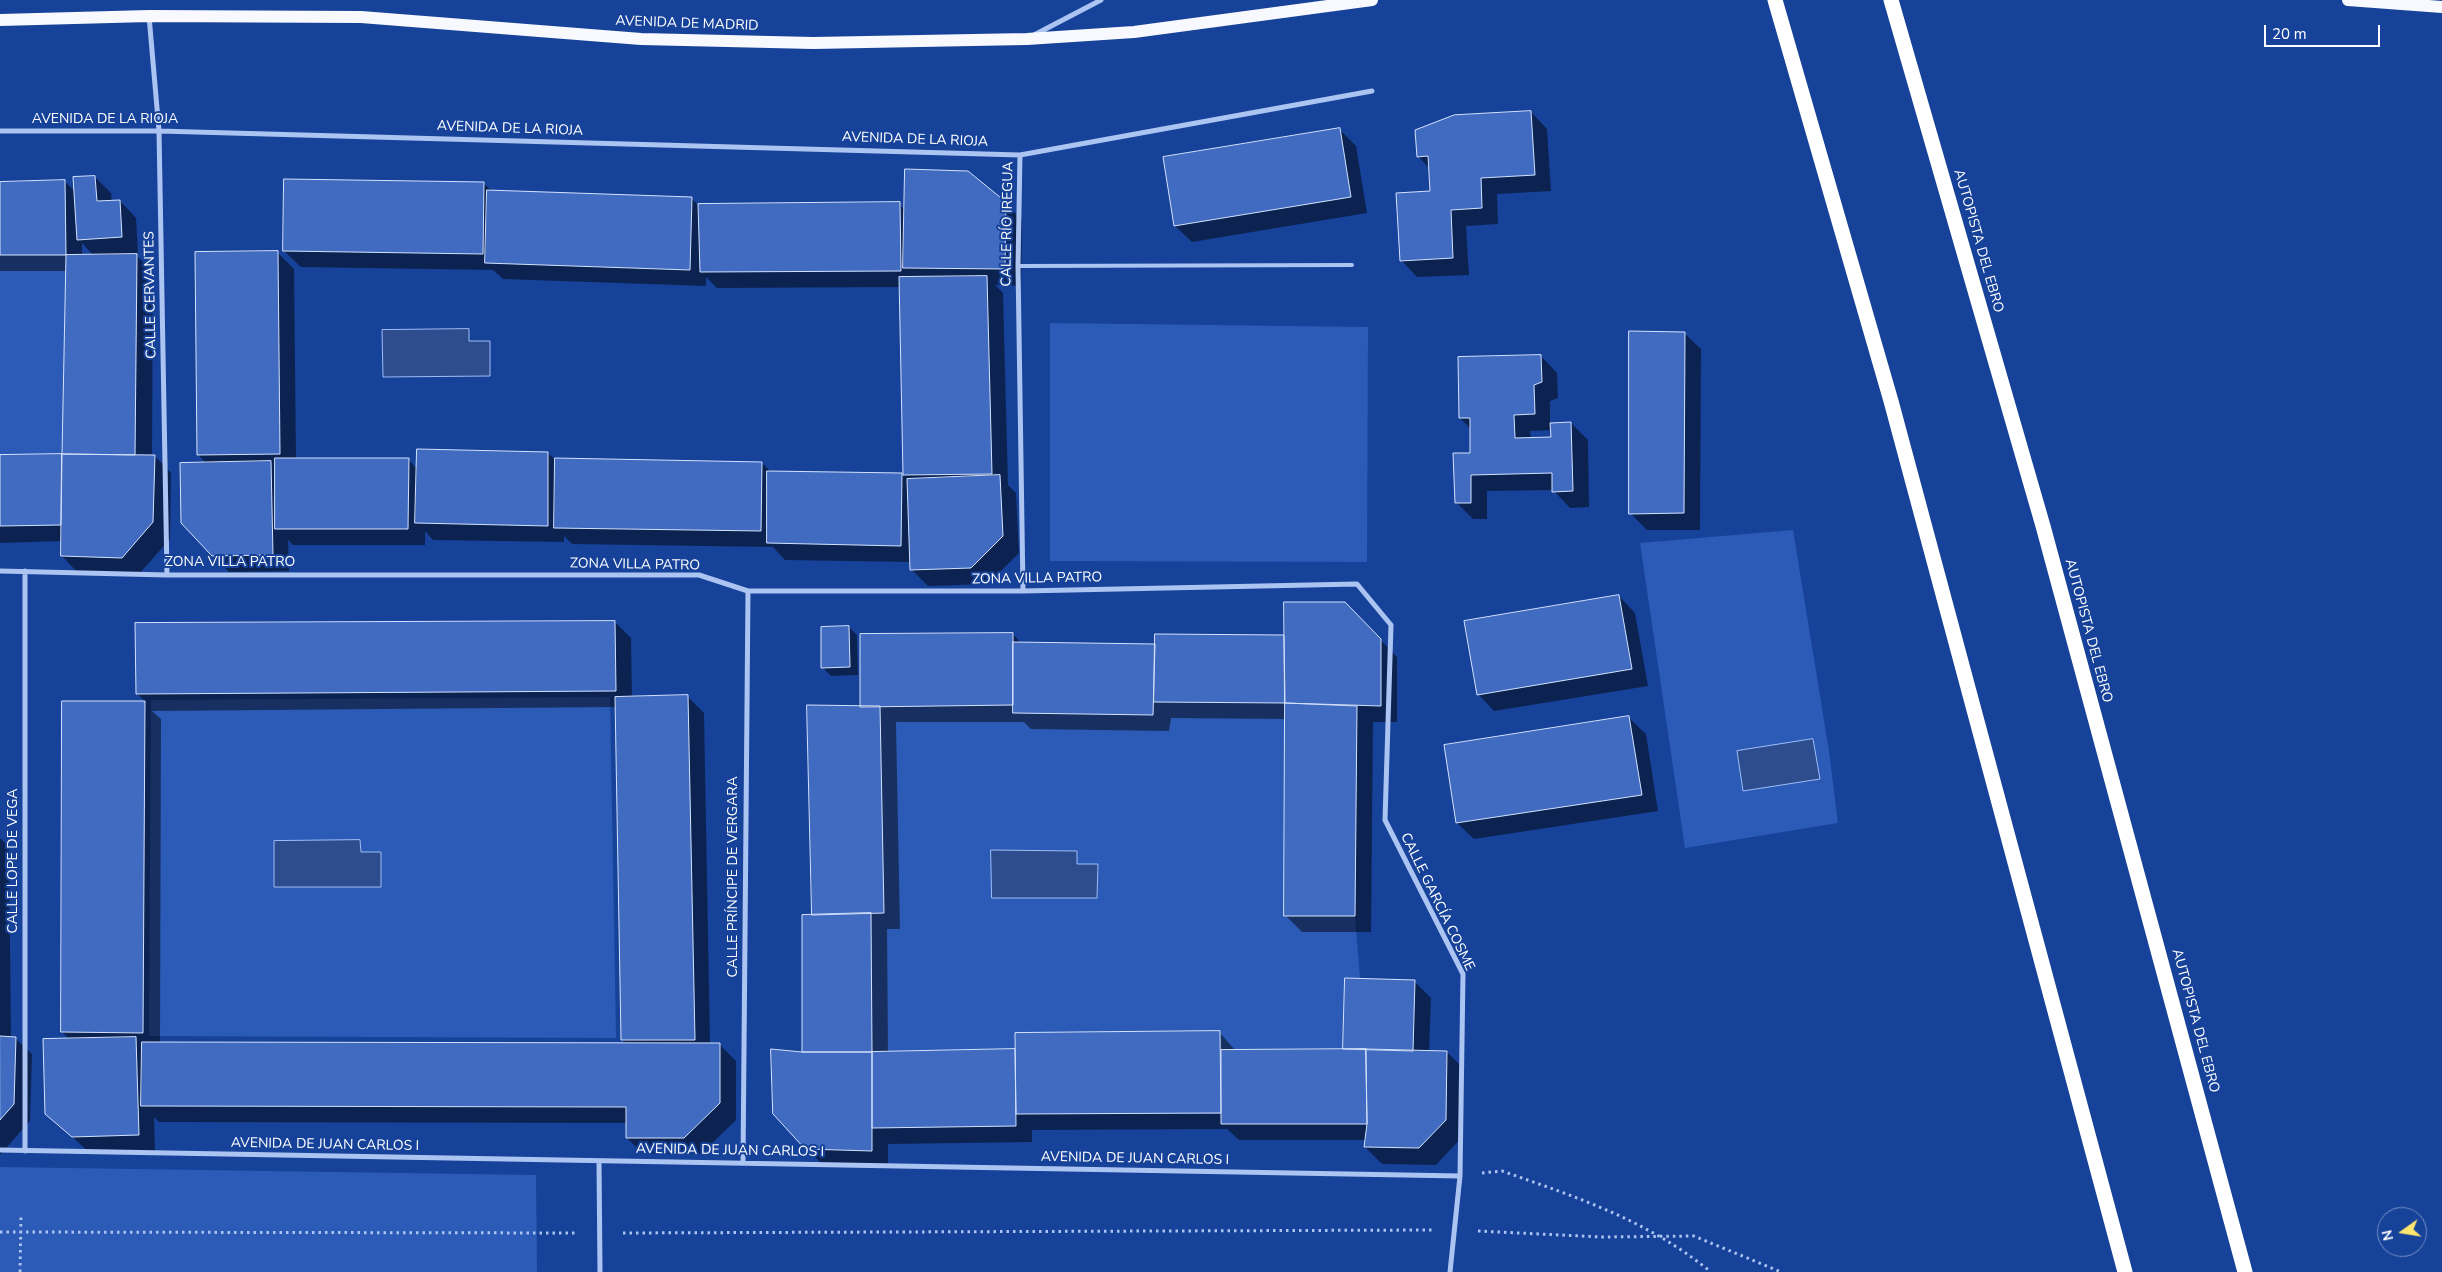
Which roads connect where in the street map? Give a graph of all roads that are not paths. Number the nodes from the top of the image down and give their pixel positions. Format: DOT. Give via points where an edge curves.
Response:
graph roads {
  1 [pos="1101,0"];
  2 [pos="1372,0"];
  3 [pos="1775,0"];
  4 [pos="1891,0"];
  5 [pos="2348,0"];
  6 [pos="2442,7"];
  7 [pos="149,16"];
  8 [pos="0,20"];
  9 [pos="1027,39"];
  10 [pos="1372,91"];
  11 [pos="0,131"];
  12 [pos="159,131"];
  13 [pos="1020,154"];
  14 [pos="1352,265"];
  15 [pos="1018,266"];
  16 [pos="0,571"];
  17 [pos="25,571"];
  18 [pos="167,575"];
  19 [pos="1358,584"];
  20 [pos="748,591"];
  21 [pos="1023,591"];
  22 [pos="0,1150"];
  23 [pos="26,1151"];
  24 [pos="598,1160"];
  25 [pos="743,1163"];
  26 [pos="1460,1176"];
  27 [pos="600,1272"];
  28 [pos="1450,1272"];
  29 [pos="2125,1272"];
  30 [pos="2245,1272"];
  1 -- 9 [label="street"];
  2 -- 9 [label="main road, AVENIDA DE MADRID" via="1134,32"];
  3 -- 29 [label="highway" via="1891,401"];
  4 -- 30 [label="highway, AUTOPISTA DEL EBRO" via="2043,526"];
  5 -- 6 [label="main road"];
  7 -- 8 [label="main road, AVENIDA DE MADRID"];
  7 -- 9 [label="main road, AVENIDA DE MADRID" via="361,17 641,39 813,43"];
  7 -- 12 [label="street, CALLE CERVANTES"];
  10 -- 13 [label="street, CALLE RÍO IREGUA"];
  11 -- 12 [label="street, AVENIDA DE LA RIOJA"];
  12 -- 13 [label="street, AVENIDA DE LA RIOJA"];
  12 -- 18 [label="street, CALLE CERVANTES"];
  13 -- 15 [label="street, CALLE RÍO IREGUA"];
  14 -- 15 [label="lane"];
  15 -- 21 [label="street, CALLE RÍO IREGUA"];
  16 -- 17 [label="street, ZONA VILLA PATRO"];
  17 -- 18 [label="street, ZONA VILLA PATRO"];
  17 -- 23 [label="street, CALLE LOPE DE VEGA"];
  18 -- 20 [label="street, ZONA VILLA PATRO" via="699,575"];
  19 -- 21 [label="street, ZONA VILLA PATRO"];
  19 -- 26 [label="street, CALLE GARCÍA COSME" via="1391,625 1385,820 1463,974"];
  20 -- 21 [label="street, ZONA VILLA PATRO"];
  20 -- 25 [label="street, CALLE PRÍNCIPE DE VERGARA"];
  22 -- 23 [label="street, AVENIDA DE JUAN CARLOS I"];
  23 -- 24 [label="street, AVENIDA DE JUAN CARLOS I"];
  24 -- 25 [label="street, AVENIDA DE JUAN CARLOS I"];
  24 -- 27 [label="street"];
  25 -- 26 [label="street, AVENIDA DE JUAN CARLOS I"];
  26 -- 28 [label="street, CALLE GARCÍA COSME"];
}
